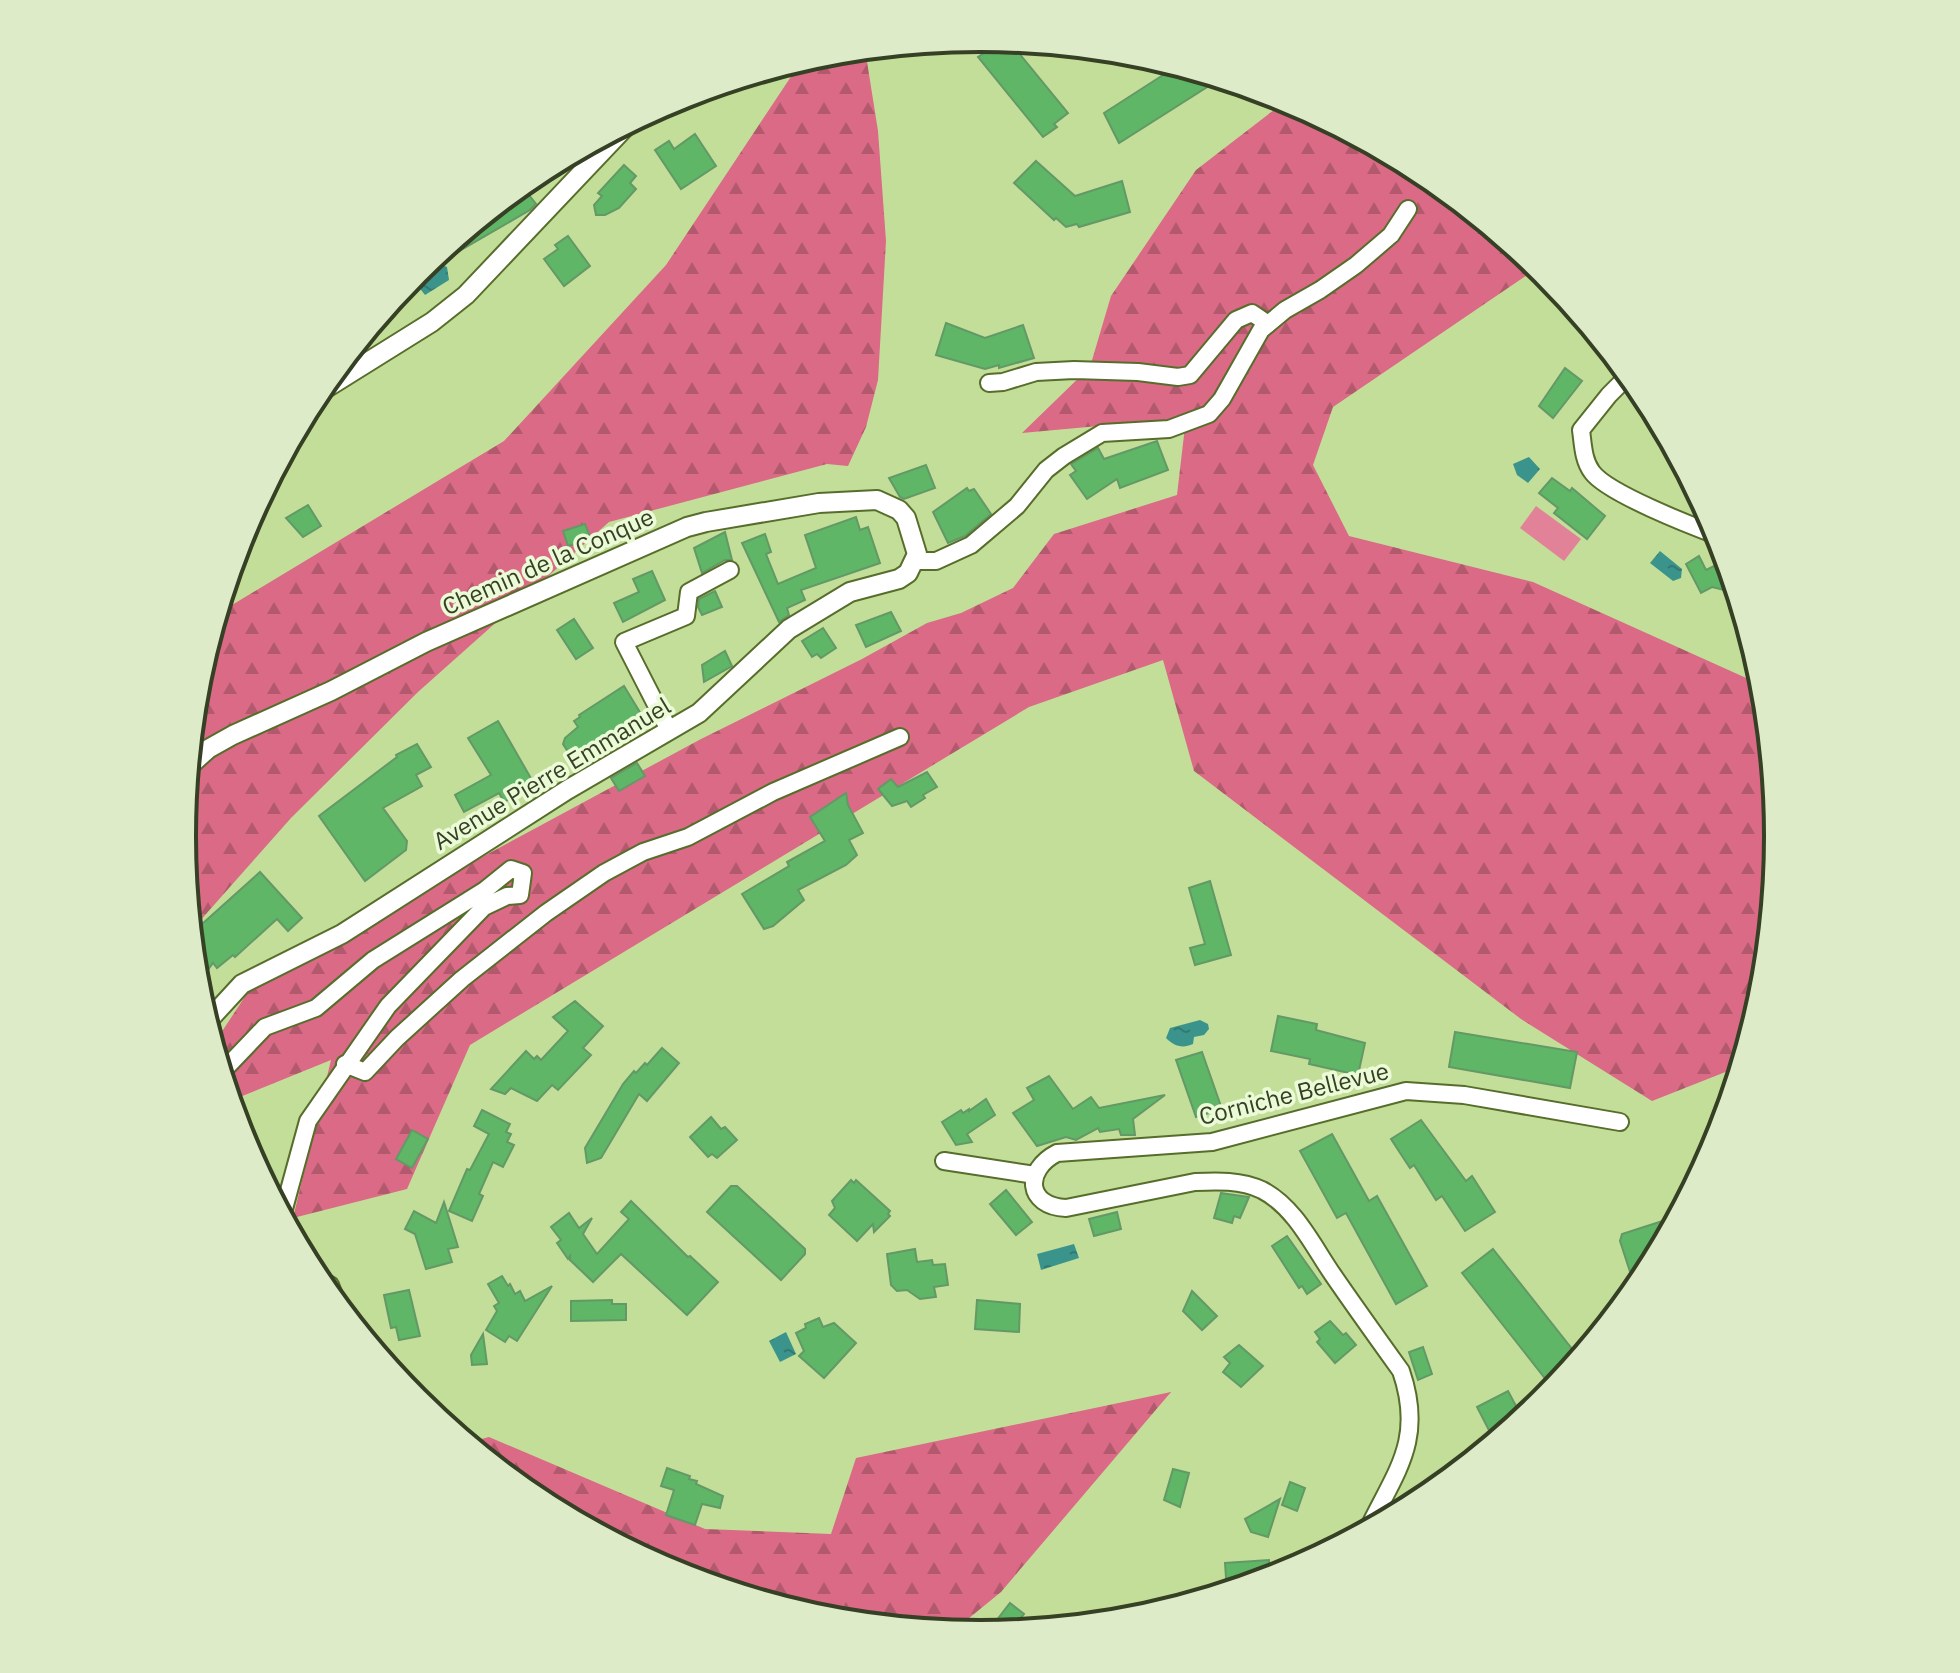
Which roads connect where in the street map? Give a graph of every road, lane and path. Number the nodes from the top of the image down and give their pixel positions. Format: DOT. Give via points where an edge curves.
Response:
graph roads {
  1 [pos="606,147"];
  2 [pos="1408,209"];
  3 [pos="1268,324"];
  4 [pos="346,376"];
  5 [pos="989,383"];
  6 [pos="1620,384"];
  7 [pos="1702,529"];
  8 [pos="915,561"];
  9 [pos="730,570"];
  10 [pos="669,730"];
  11 [pos="900,737"];
  12 [pos="200,756"];
  13 [pos="216,1012"];
  14 [pos="229,1064"];
  15 [pos="345,1064"];
  16 [pos="1620,1122"];
  17 [pos="944,1161"];
  18 [pos="1035,1175"];
  19 [pos="286,1201"];
  20 [pos="1376,1513"];
  1 -- 4 [label="street" via="466,295"];
  2 -- 3 [label="street" via="1391,235 1356,265"];
  3 -- 5 [label="street" via="1252,313 1236,320 1190,375 1074,370"];
  3 -- 8 [label="street" via="1209,414 1169,429 1102,433 1046,470 1017,506 971,545 936,561"];
  6 -- 7 [label="street" via="1581,430 1592,473"];
  8 -- 10 [label="street, Avenue Pierre Emmanuel" via="899,579 850,592 789,629 699,713"];
  8 -- 12 [label="street, Chemin de la Conque" via="916,546 906,518 877,500 819,503 687,527 426,642 233,735"];
  9 -- 10 [label="street" via="689,592 686,616 624,642"];
  10 -- 13 [label="street, Avenue Pierre Emmanuel" via="342,934 242,984"];
  11 -- 15 [label="street" via="604,873 462,979 365,1072"];
  14 -- 15 [label="street" via="265,1027 316,1008 373,960 511,869 523,873 520,895 484,907 388,1006"];
  15 -- 19 [label="street" via="308,1121"];
  16 -- 18 [label="street, Corniche Bellevue" via="1464,1095 1406,1091 1212,1142 1057,1153 1040,1164"];
  17 -- 18 [label="street"];
  18 -- 20 [label="street" via="1038,1196 1053,1207 1217,1181 1262,1190 1283,1206 1401,1371 1408,1390 1406,1451"];
}
